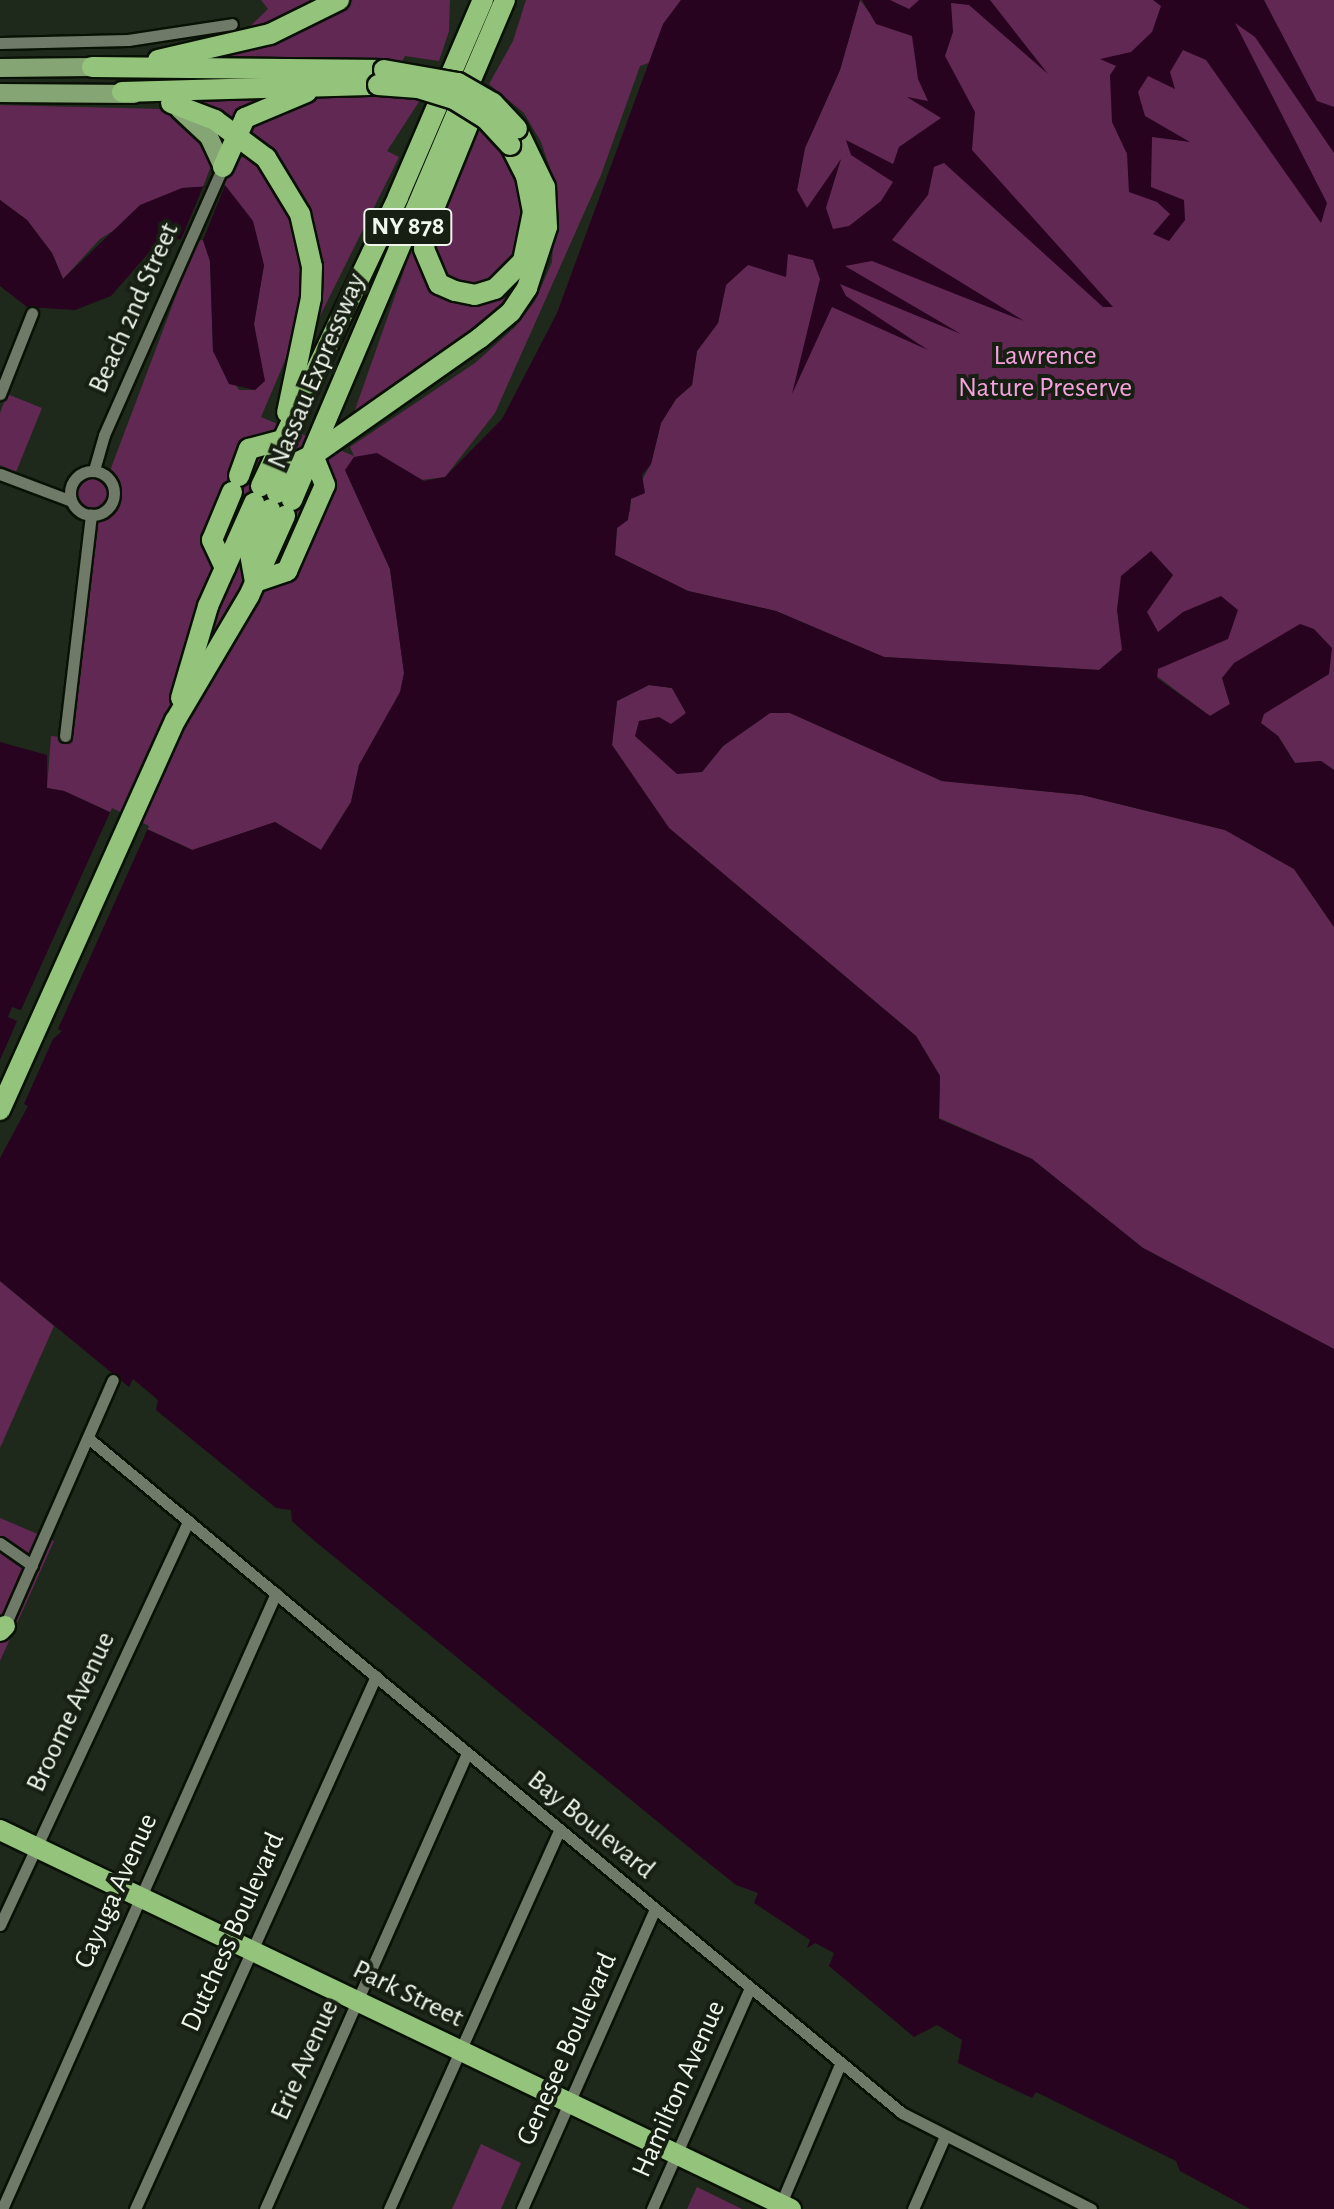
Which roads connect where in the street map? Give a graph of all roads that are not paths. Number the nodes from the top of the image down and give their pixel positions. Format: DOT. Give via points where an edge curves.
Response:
graph roads {
  1 [pos="339,0"];
  2 [pos="483,0"];
  3 [pos="505,0"];
  4 [pos="514,0"];
  5 [pos="232,24"];
  6 [pos="0,43"];
  7 [pos="92,67"];
  8 [pos="0,68"];
  9 [pos="381,77"];
  10 [pos="326,85"];
  11 [pos="122,92"];
  12 [pos="0,93"];
  13 [pos="171,103"];
  14 [pos="236,133"];
  15 [pos="513,137"];
  16 [pos="219,176"];
  17 [pos="32,313"];
  18 [pos="0,394"];
  19 [pos="282,440"];
  20 [pos="313,455"];
  21 [pos="94,470"];
  22 [pos="0,474"];
  23 [pos="269,499"];
  24 [pos="69,500"];
  25 [pos="91,515"];
  26 [pos="225,568"];
  27 [pos="255,582"];
  28 [pos="175,721"];
  29 [pos="65,736"];
  30 [pos="0,1110"];
  31 [pos="113,1380"];
  32 [pos="88,1438"];
  33 [pos="188,1521"];
  34 [pos="0,1543"];
  35 [pos="32,1565"];
  36 [pos="276,1593"];
  37 [pos="2,1632"];
  38 [pos="376,1676"];
  39 [pos="467,1754"];
  40 [pos="0,1830"];
  41 [pos="559,1830"];
  42 [pos="34,1846"];
  43 [pos="139,1896"];
  44 [pos="655,1909"];
  45 [pos="0,1925"];
  46 [pos="251,1950"];
  47 [pos="750,1988"];
  48 [pos="358,2001"];
  49 [pos="459,2051"];
  50 [pos="840,2064"];
  51 [pos="570,2103"];
  52 [pos="945,2136"];
  53 [pos="677,2154"];
  54 [pos="783,2207"];
  55 [pos="2,2209"];
  56 [pos="135,2209"];
  57 [pos="265,2209"];
  58 [pos="389,2209"];
  59 [pos="522,2209"];
  60 [pos="652,2209"];
  61 [pos="913,2209"];
  62 [pos="1091,2209"];
  1 -- 7 [label="highway" via="270,34 226,47"];
  2 -- 19 [label="highway, Nassau Expressway / NY 878" via="398,197"];
  3 -- 20 [label="highway, Nassau Expressway / NY 878"];
  4 -- 15 [label="highway" via="426,228 428,269 439,284 475,295 495,289 523,261 533,212"];
  5 -- 6 [label="street" via="128,40"];
  7 -- 8 [label="main road"];
  7 -- 9 [label="highway"];
  9 -- 10 [label="highway"];
  9 -- 15 [label="highway, bridge" via="454,99"];
  10 -- 11 [label="highway"];
  10 -- 14 [label="highway" via="259,108"];
  11 -- 12 [label="main road"];
  11 -- 13 [label="main road"];
  13 -- 14 [label="highway"];
  13 -- 16 [label="main road" via="200,124"];
  14 -- 16 [label="highway"];
  14 -- 19 [label="highway" via="266,158 286,185 309,240 311,298"];
  15 -- 20 [label="highway" via="545,187 547,227 527,288 511,312 480,338"];
  16 -- 21 [label="street, Beach 2nd Street" via="104,435"];
  17 -- 18 [label="street"];
  19 -- 23 [label="highway, Nassau Expressway"];
  20 -- 23 [label="highway" via="289,466"];
  20 -- 23 [label="highway" via="317,482"];
  20 -- 27 [label="highway" via="325,485 287,571"];
  21 -- 24 [label="street, Beach 2nd Street" via="75,478"];
  21 -- 25 [label="street" via="108,477 114,490 110,505"];
  22 -- 24 [label="street"];
  23 -- 26 [label="highway, Nassau Expressway" via="241,552"];
  23 -- 26 [label="highway" via="212,540"];
  23 -- 27 [label="highway, Nassau Expressway"];
  24 -- 25 [label="street"];
  25 -- 29 [label="street"];
  26 -- 28 [label="highway, Nassau Expressway"];
  27 -- 28 [label="highway, Nassau Expressway"];
  28 -- 30 [label="highway, Nassau Expressway"];
  31 -- 32 [label="street"];
  32 -- 33 [label="street, Bay Boulevard"];
  32 -- 35 [label="street"];
  33 -- 36 [label="street, Bay Boulevard"];
  33 -- 42 [label="street, Broome Avenue"];
  34 -- 35 [label="street"];
  35 -- 37 [label="street"];
  36 -- 38 [label="street, Bay Boulevard"];
  36 -- 43 [label="street, Cayuga Avenue"];
  38 -- 39 [label="street, Bay Boulevard"];
  38 -- 46 [label="street, Dutchess Boulevard"];
  39 -- 41 [label="street, Bay Boulevard"];
  39 -- 48 [label="street, Erie Avenue"];
  40 -- 42 [label="highway, Park Street"];
  41 -- 44 [label="street, Bay Boulevard"];
  41 -- 49 [label="street"];
  42 -- 43 [label="highway, Park Street"];
  42 -- 45 [label="street, Broome Avenue"];
  43 -- 46 [label="highway, Park Street"];
  43 -- 55 [label="street, Cayuga Avenue"];
  44 -- 47 [label="street, Bay Boulevard"];
  44 -- 51 [label="street, Genesee Boulevard"];
  46 -- 48 [label="highway, Park Street"];
  46 -- 56 [label="street, Dutchess Boulevard"];
  47 -- 50 [label="street, Bay Boulevard"];
  47 -- 53 [label="street, Hamilton Avenue"];
  48 -- 49 [label="highway, Park Street"];
  48 -- 57 [label="street, Erie Avenue"];
  49 -- 51 [label="highway, Park Street"];
  49 -- 58 [label="street"];
  50 -- 52 [label="street, Bay Boulevard" via="902,2113"];
  50 -- 54 [label="street"];
  51 -- 53 [label="highway, Park Street"];
  51 -- 59 [label="street, Genesee Boulevard"];
  52 -- 61 [label="street"];
  52 -- 62 [label="street, Bay Boulevard"];
  53 -- 54 [label="highway, Park Street"];
  53 -- 60 [label="street, Hamilton Avenue"];
}
